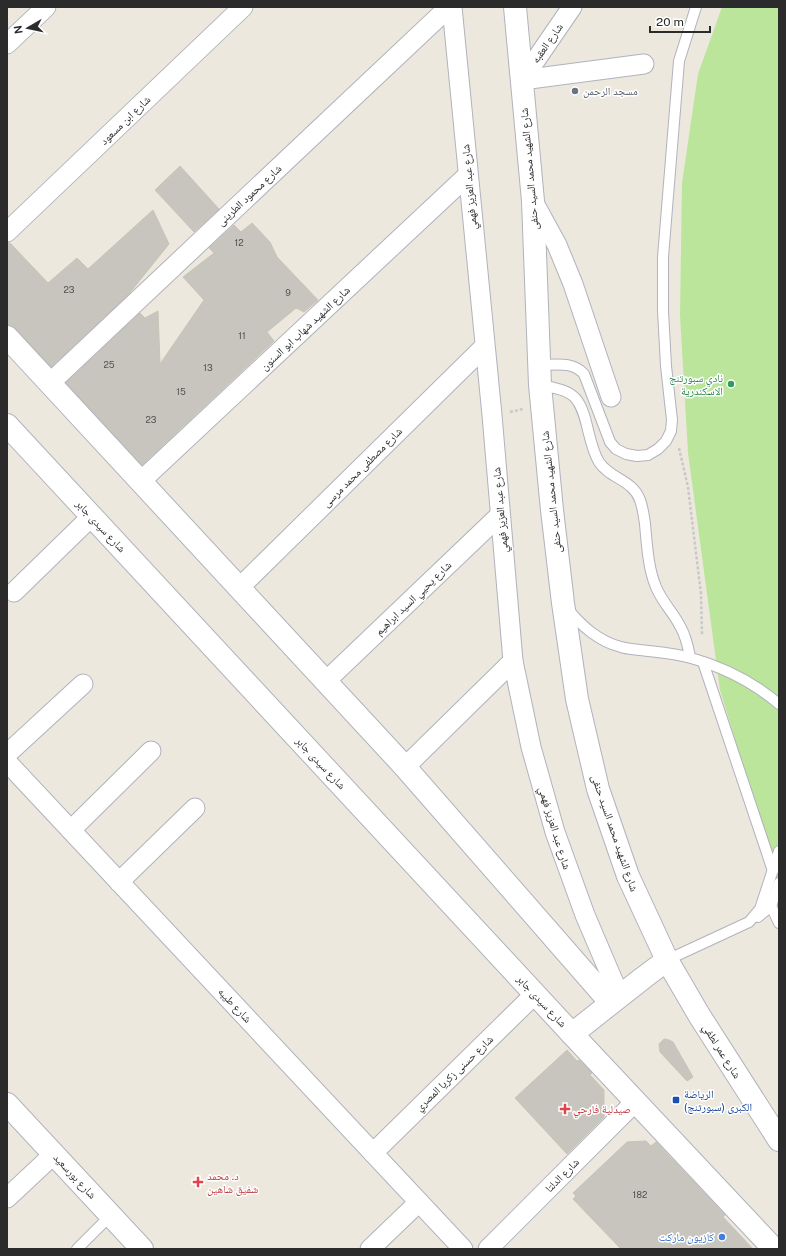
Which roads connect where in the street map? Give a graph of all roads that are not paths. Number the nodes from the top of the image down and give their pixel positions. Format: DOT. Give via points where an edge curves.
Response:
graph roads {
  1 [pos="46,7"];
  2 [pos="243,7"];
  3 [pos="449,7"];
  4 [pos="452,7"];
  5 [pos="515,7"];
  6 [pos="572,7"];
  7 [pos="696,7"];
  8 [pos="7,44"];
  9 [pos="644,64"];
  10 [pos="522,80"];
  11 [pos="468,175"];
  12 [pos="533,201"];
  13 [pos="7,232"];
  14 [pos="7,337"];
  15 [pos="484,347"];
  16 [pos="539,375"];
  17 [pos="50,383"];
  18 [pos="611,397"];
  19 [pos="7,425"];
  20 [pos="141,481"];
  21 [pos="500,515"];
  22 [pos="92,516"];
  23 [pos="239,588"];
  24 [pos="14,592"];
  25 [pos="563,603"];
  26 [pos="690,658"];
  27 [pos="513,661"];
  28 [pos="703,662"];
  29 [pos="326,681"];
  30 [pos="83,684"];
  31 [pos="779,704"];
  32 [pos="150,751"];
  33 [pos="7,754"];
  34 [pos="7,762"];
  35 [pos="405,767"];
  36 [pos="194,808"];
  37 [pos="71,830"];
  38 [pos="779,851"];
  39 [pos="773,871"];
  40 [pos="119,882"];
  41 [pos="778,888"];
  42 [pos="771,906"];
  43 [pos="749,922"];
  44 [pos="779,923"];
  45 [pos="667,960"];
  46 [pos="535,994"];
  47 [pos="616,1000"];
  48 [pos="572,1034"];
  49 [pos="636,1101"];
  50 [pos="7,1104"];
  51 [pos="779,1140"];
  52 [pos="373,1153"];
  53 [pos="54,1154"];
  54 [pos="7,1198"];
  55 [pos="419,1202"];
  56 [pos="111,1216"];
  57 [pos="77,1249"];
  58 [pos="142,1249"];
  59 [pos="370,1249"];
  60 [pos="463,1249"];
  61 [pos="488,1249"];
  62 [pos="774,1249"];
  1 -- 8 [label="street"];
  2 -- 13 [label="street, شارع ابن مسعود"];
  3 -- 17 [label="street, شارع محمود الطرينى"];
  4 -- 11 [label="street, شارع عبد العزيز فهمي"];
  5 -- 10 [label="street, شارع الشهيد محمد السيد حنفى"];
  6 -- 10 [label="street, شارع العقبه"];
  7 -- 16 [label="lane" via="679,61 663,257 663,311 671,431 666,441 648,455 626,454 610,442 584,374 579,368 572,365"];
  9 -- 10 [label="street"];
  10 -- 12 [label="street, شارع الشهيد محمد السيد حنفى"];
  11 -- 15 [label="street, شارع عبد العزيز فهمي"];
  11 -- 20 [label="street, شارع الشهيد شهاب ابو السنون"];
  12 -- 16 [label="street, شارع الشهيد محمد السيد حنفى"];
  12 -- 18 [label="street" via="573,284"];
  14 -- 17 [label="street"];
  15 -- 21 [label="street, شارع عبد العزيز فهمي"];
  15 -- 23 [label="street, شارع مصطفى محمد مرسى"];
  16 -- 25 [label="street, شارع الشهيد محمد السيد حنفى"];
  16 -- 26 [label="lane" via="576,399 598,461 637,492 643,512 651,573 662,600 687,641"];
  17 -- 20 [label="street"];
  19 -- 22 [label="street, شارع سيدى جابر"];
  20 -- 23 [label="street"];
  21 -- 27 [label="street, شارع عبد العزيز فهمي"];
  21 -- 29 [label="street, شارع يحيي السيد ابراهيم"];
  22 -- 24 [label="street"];
  22 -- 46 [label="street, شارع سيدى جابر"];
  23 -- 29 [label="street"];
  25 -- 26 [label="lane" via="586,628 608,642 621,647"];
  25 -- 45 [label="street, شارع الشهيد محمد السيد حنفى" via="577,700 598,789 628,876"];
  26 -- 28 [label="lane"];
  27 -- 35 [label="street"];
  27 -- 47 [label="street, شارع عبد العزيز فهمي" via="531,747 555,832"];
  28 -- 31 [label="lane" via="718,666 744,679"];
  28 -- 39 [label="lane"];
  29 -- 35 [label="street"];
  30 -- 33 [label="street"];
  32 -- 37 [label="street"];
  34 -- 37 [label="street, شارع طيبه"];
  35 -- 47 [label="street"];
  36 -- 40 [label="street"];
  37 -- 40 [label="street, شارع طيبه"];
  38 -- 39 [label="lane"];
  39 -- 43 [label="lane" via="760,909"];
  40 -- 52 [label="street, شارع طيبه"];
  41 -- 42 [label="lane"];
  42 -- 43 [label="lane"];
  42 -- 44 [label="lane"];
  43 -- 45 [label="lane"];
  45 -- 47 [label="street"];
  45 -- 51 [label="street, شارع عمر لطفي"];
  46 -- 48 [label="street, شارع سيدى جابر"];
  46 -- 52 [label="street, شارع حسنى زكريا المصري"];
  47 -- 48 [label="street"];
  48 -- 49 [label="street, شارع سيدى جابر"];
  49 -- 61 [label="street, شارع الدلتا"];
  49 -- 62 [label="street"];
  50 -- 53 [label="street, شارع بورسعيد"];
  52 -- 55 [label="street, شارع طيبه"];
  53 -- 54 [label="street"];
  53 -- 56 [label="street, شارع بورسعيد"];
  55 -- 59 [label="street"];
  55 -- 60 [label="street, شارع طيبه"];
  56 -- 57 [label="lane"];
  56 -- 58 [label="street, شارع بورسعيد"];
}
